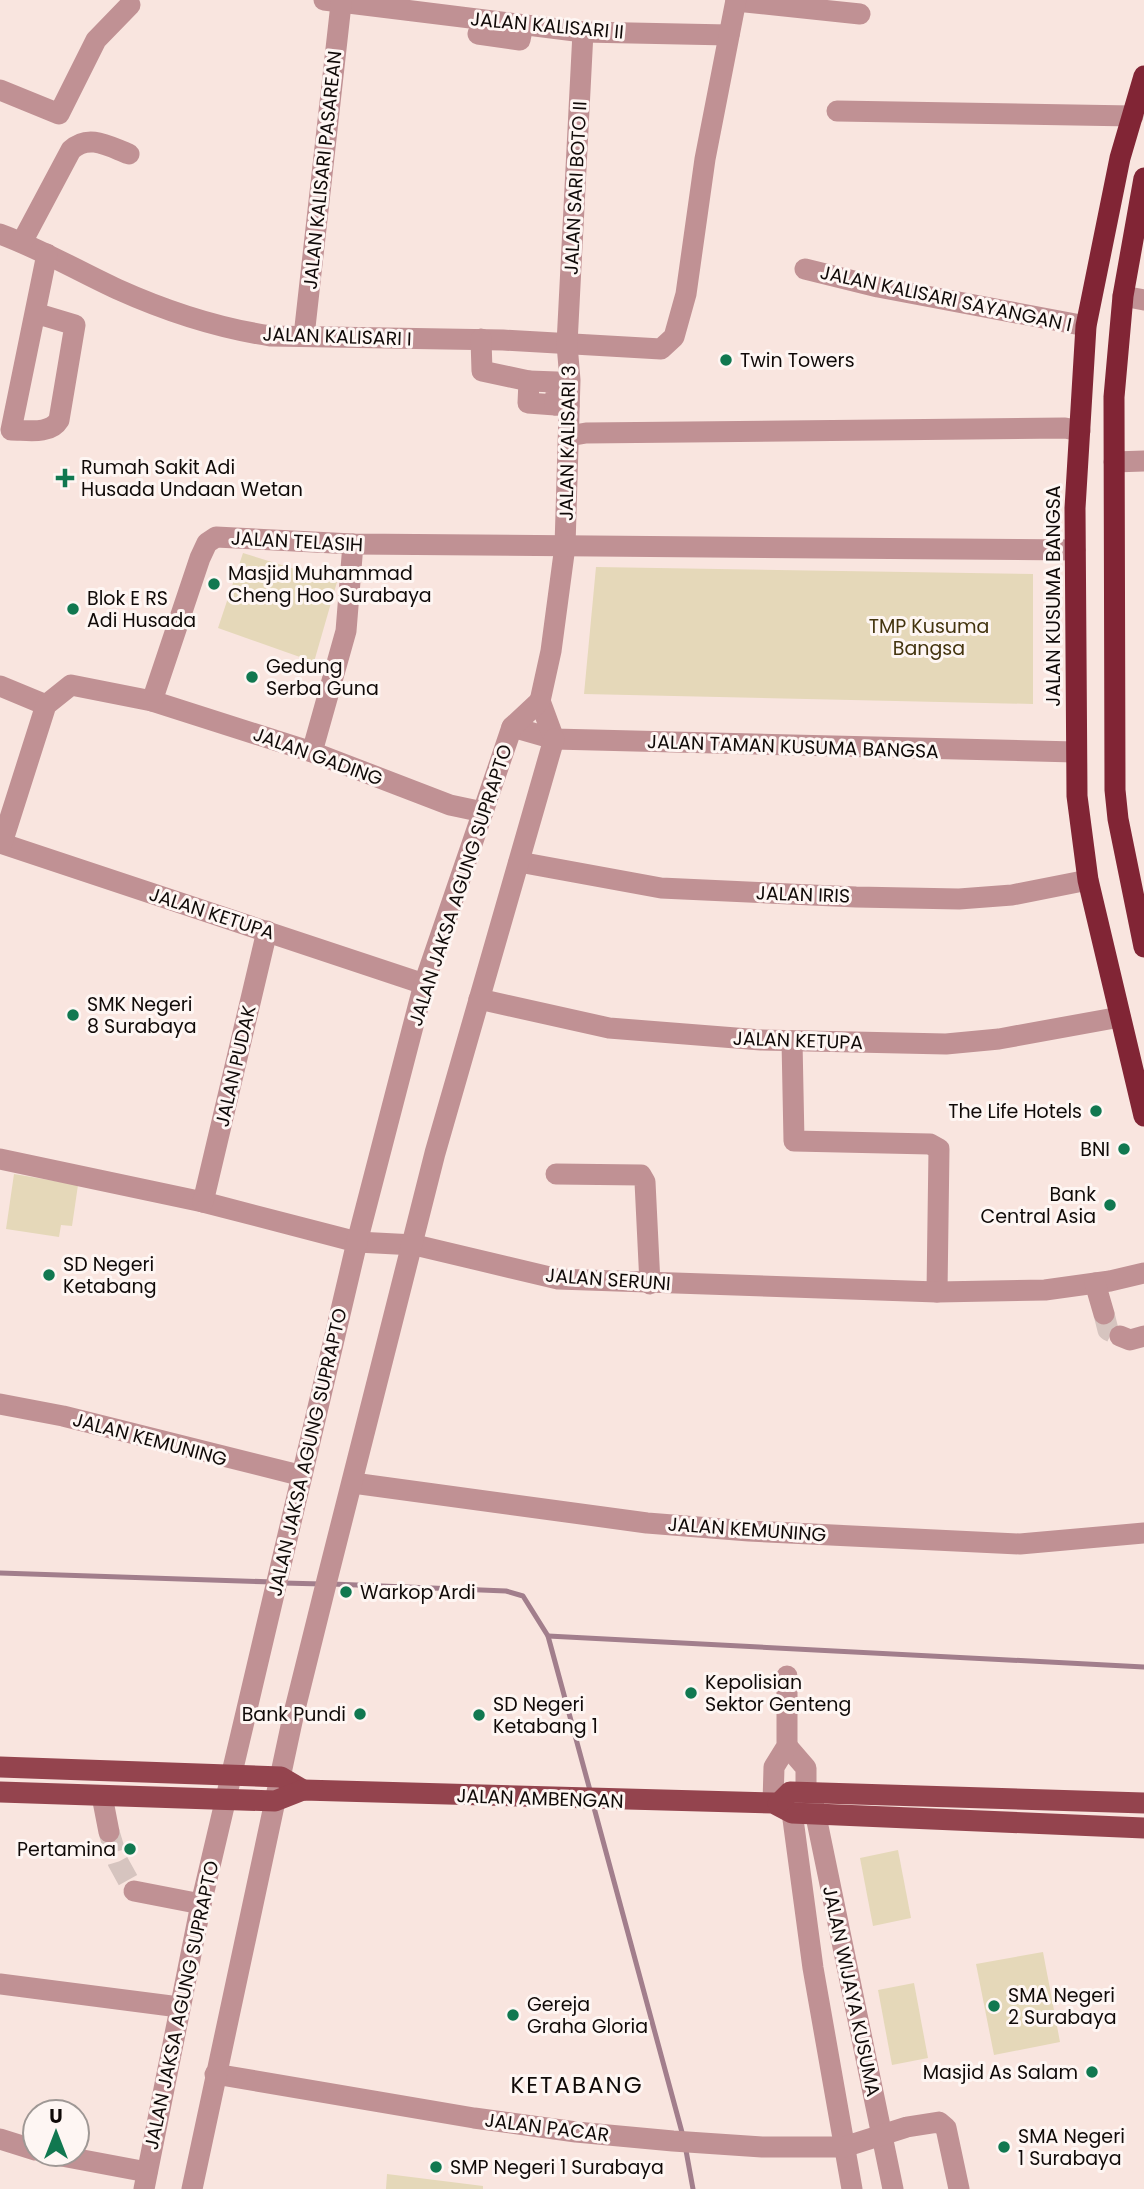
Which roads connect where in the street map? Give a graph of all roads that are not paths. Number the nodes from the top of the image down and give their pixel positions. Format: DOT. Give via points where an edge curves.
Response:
graph roads {
  1 [pos="736,1"];
  2 [pos="332,2"];
  3 [pos="130,5"];
  4 [pos="860,13"];
  5 [pos="523,25"];
  6 [pos="468,32"];
  7 [pos="583,32"];
  8 [pos="729,35"];
  9 [pos="1144,76"];
  10 [pos="0,90"];
  11 [pos="837,111"];
  12 [pos="1133,116"];
  13 [pos="129,154"];
  14 [pos="1144,178"];
  15 [pos="0,234"];
  16 [pos="22,242"];
  17 [pos="47,254"];
  18 [pos="805,268"];
  19 [pos="1133,298"];
  20 [pos="35,313"];
  21 [pos="1086,326"];
  22 [pos="304,336"];
  23 [pos="481,340"];
  24 [pos="567,344"];
  25 [pos="562,405"];
  26 [pos="1080,431"];
  27 [pos="569,436"];
  28 [pos="1144,461"];
  29 [pos="1113,471"];
  30 [pos="1076,481"];
  31 [pos="353,544"];
  32 [pos="565,546"];
  33 [pos="1075,550"];
  34 [pos="0,686"];
  35 [pos="152,701"];
  36 [pos="540,701"];
  37 [pos="46,705"];
  38 [pos="1076,716"];
  39 [pos="1114,716"];
  40 [pos="512,727"];
  41 [pos="554,738"];
  42 [pos="312,752"];
  43 [pos="1075,752"];
  44 [pos="483,812"];
  45 [pos="1,843"];
  46 [pos="519,862"];
  47 [pos="1088,880"];
  48 [pos="1141,918"];
  49 [pos="267,931"];
  50 [pos="1144,947"];
  51 [pos="424,984"];
  52 [pos="479,999"];
  53 [pos="1120,1017"];
  54 [pos="792,1041"];
  55 [pos="1144,1116"];
  56 [pos="0,1159"];
  57 [pos="556,1174"];
  58 [pos="203,1202"];
  59 [pos="356,1242"];
  60 [pos="415,1245"];
  61 [pos="1144,1273"];
  62 [pos="1095,1283"];
  63 [pos="650,1284"];
  64 [pos="937,1292"];
  65 [pos="1104,1314"];
  66 [pos="1120,1336"];
  67 [pos="1144,1336"];
  68 [pos="0,1404"];
  69 [pos="299,1475"];
  70 [pos="353,1483"];
  71 [pos="1144,1533"];
  72 [pos="787,1676"];
  73 [pos="787,1746"];
  74 [pos="0,1767"];
  75 [pos="231,1773"];
  76 [pos="281,1777"];
  77 [pos="303,1790"];
  78 [pos="0,1792"];
  79 [pos="102,1796"];
  80 [pos="226,1798"];
  81 [pos="792,1800"];
  82 [pos="275,1801"];
  83 [pos="1144,1803"];
  84 [pos="816,1814"];
  85 [pos="1144,1828"];
  86 [pos="108,1832"];
  87 [pos="134,1891"];
  88 [pos="201,1904"];
  89 [pos="0,1984"];
  90 [pos="179,2007"];
  91 [pos="215,2074"];
  92 [pos="882,2135"];
  93 [pos="0,2138"];
  94 [pos="21,2145"];
  95 [pos="844,2147"];
  96 [pos="91,2165"];
  97 [pos="145,2180"];
  98 [pos="192,2189"];
  99 [pos="852,2189"];
  100 [pos="893,2189"];
  101 [pos="959,2189"];
  1 -- 4 [label="street"];
  1 -- 8 [label="street, JALAN KALISARI 3"];
  2 -- 5 [label="street, JALAN KALISARI II"];
  2 -- 22 [label="street, JALAN KALISARI PASAREAN"];
  3 -- 10 [label="street" via="96,40 59,114"];
  5 -- 6 [label="street" via="520,40"];
  5 -- 7 [label="street, JALAN KALISARI II"];
  7 -- 8 [label="street, JALAN KALISARI II"];
  7 -- 24 [label="street, JALAN SARI BOTO II"];
  8 -- 24 [label="street, JALAN KALISARI 3" via="686,294 674,337 661,349"];
  9 -- 12 [label="highway, JALAN KUSUMA BANGSA"];
  11 -- 12 [label="street"];
  12 -- 21 [label="highway, JALAN KUSUMA BANGSA" via="1120,158"];
  13 -- 16 [label="street" via="94,141 78,144"];
  14 -- 19 [label="highway"];
  15 -- 16 [label="street, JALAN KALISARI I"];
  16 -- 17 [label="street, JALAN KALISARI I"];
  17 -- 20 [label="street"];
  17 -- 22 [label="street, JALAN KALISARI I" via="190,320 271,337"];
  18 -- 21 [label="street, JALAN KALISARI SAYANGAN I" via="878,287"];
  19 -- 29 [label="highway" via="1115,384"];
  20 -- 20 [label="street" via="24,365 11,430 47,430 59,419 75,325"];
  21 -- 26 [label="highway, JALAN KUSUMA BANGSA"];
  22 -- 23 [label="street, JALAN KALISARI I"];
  23 -- 24 [label="street, JALAN KALISARI I"];
  23 -- 25 [label="street" via="482,371 529,381 528,404"];
  24 -- 25 [label="street, JALAN KALISARI 3"];
  25 -- 27 [label="street, JALAN KALISARI 3"];
  26 -- 27 [label="street"];
  26 -- 30 [label="highway, JALAN KUSUMA BANGSA"];
  27 -- 32 [label="street, JALAN KALISARI 3"];
  28 -- 29 [label="street"];
  29 -- 30 [label="highway"];
  29 -- 39 [label="highway"];
  30 -- 33 [label="highway, JALAN KUSUMA BANGSA"];
  31 -- 32 [label="street, JALAN TELASIH"];
  31 -- 35 [label="street, JALAN TELASIH" via="225,536 207,543"];
  31 -- 42 [label="street" via="346,632"];
  32 -- 33 [label="street"];
  32 -- 36 [label="street, JALAN KALISARI 3"];
  33 -- 38 [label="highway, JALAN KUSUMA BANGSA"];
  34 -- 37 [label="street"];
  35 -- 37 [label="street" via="71,685"];
  35 -- 42 [label="street, JALAN GADING"];
  36 -- 40 [label="street"];
  36 -- 41 [label="street"];
  37 -- 45 [label="street"];
  38 -- 39 [label="highway"];
  38 -- 43 [label="highway, JALAN KUSUMA BANGSA"];
  39 -- 48 [label="highway" via="1118,819"];
  40 -- 41 [label="street, JALAN TAMAN KUSUMA BANGSA"];
  40 -- 44 [label="street, JALAN JAKSA AGUNG SUPRAPTO"];
  41 -- 43 [label="street, JALAN TAMAN KUSUMA BANGSA"];
  41 -- 46 [label="street"];
  42 -- 44 [label="street, JALAN GADING" via="450,805"];
  43 -- 47 [label="highway, JALAN KUSUMA BANGSA"];
  44 -- 51 [label="street, JALAN JAKSA AGUNG SUPRAPTO"];
  45 -- 49 [label="street, JALAN KETUPA"];
  46 -- 47 [label="street, JALAN IRIS" via="661,888 856,897 959,899 1012,895"];
  46 -- 52 [label="street"];
  47 -- 53 [label="highway, JALAN KUSUMA BANGSA"];
  48 -- 50 [label="highway"];
  49 -- 51 [label="street, JALAN KETUPA"];
  49 -- 58 [label="street, JALAN PUDAK"];
  51 -- 59 [label="street, JALAN JAKSA AGUNG SUPRAPTO"];
  52 -- 54 [label="street, JALAN KETUPA" via="609,1028"];
  52 -- 60 [label="street" via="435,1153"];
  53 -- 54 [label="street, JALAN KETUPA" via="946,1044"];
  53 -- 55 [label="highway, JALAN KUSUMA BANGSA"];
  54 -- 64 [label="street" via="794,1141 930,1144 939,1149"];
  56 -- 58 [label="street, JALAN SERUNI"];
  57 -- 63 [label="street" via="641,1175"];
  58 -- 59 [label="street, JALAN SERUNI"];
  59 -- 60 [label="street, JALAN SERUNI"];
  59 -- 69 [label="street, JALAN JAKSA AGUNG SUPRAPTO"];
  60 -- 63 [label="street, JALAN SERUNI" via="558,1279"];
  60 -- 70 [label="street"];
  61 -- 62 [label="street, JALAN SERUNI"];
  62 -- 64 [label="street, JALAN SERUNI" via="1045,1290"];
  62 -- 65 [label="street"];
  63 -- 64 [label="street, JALAN SERUNI"];
  66 -- 67 [label="street"];
  68 -- 69 [label="street, JALAN KEMUNING"];
  69 -- 75 [label="street, JALAN JAKSA AGUNG SUPRAPTO"];
  70 -- 71 [label="street, JALAN KEMUNING" via="647,1523 749,1531 1020,1544"];
  70 -- 76 [label="street"];
  72 -- 73 [label="street"];
  73 -- 81 [label="street" via="774,1767"];
  73 -- 81 [label="street" via="806,1768"];
  74 -- 75 [label="main road, JALAN AMBENGAN"];
  75 -- 76 [label="main road, JALAN AMBENGAN"];
  75 -- 80 [label="street, JALAN JAKSA AGUNG SUPRAPTO"];
  76 -- 77 [label="main road, JALAN AMBENGAN"];
  76 -- 82 [label="street"];
  77 -- 81 [label="main road, JALAN AMBENGAN" via="575,1800"];
  77 -- 82 [label="main road, JALAN AMBENGAN"];
  78 -- 79 [label="main road, JALAN AMBENGAN"];
  79 -- 80 [label="main road, JALAN AMBENGAN"];
  79 -- 86 [label="street"];
  80 -- 82 [label="main road, JALAN AMBENGAN"];
  80 -- 88 [label="street, JALAN JAKSA AGUNG SUPRAPTO"];
  81 -- 83 [label="main road, JALAN AMBENGAN"];
  81 -- 84 [label="main road, JALAN AMBENGAN"];
  81 -- 95 [label="street, JALAN WIJAYA KUSUMA" via="813,1968"];
  82 -- 91 [label="street"];
  84 -- 85 [label="main road, JALAN AMBENGAN"];
  84 -- 92 [label="street, JALAN WIJAYA KUSUMA"];
  87 -- 88 [label="street"];
  88 -- 90 [label="street, JALAN JAKSA AGUNG SUPRAPTO"];
  89 -- 90 [label="street"];
  90 -- 97 [label="street, JALAN JAKSA AGUNG SUPRAPTO"];
  91 -- 95 [label="street, JALAN PACAR" via="576,2132 762,2147"];
  91 -- 98 [label="street"];
  92 -- 95 [label="street, JALAN PACAR"];
  92 -- 100 [label="street, JALAN WIJAYA KUSUMA"];
  92 -- 101 [label="street, JALAN PACAR" via="939,2122 946,2128"];
  93 -- 94 [label="street"];
  95 -- 99 [label="street, JALAN WIJAYA KUSUMA"];
  96 -- 97 [label="street"];
}
